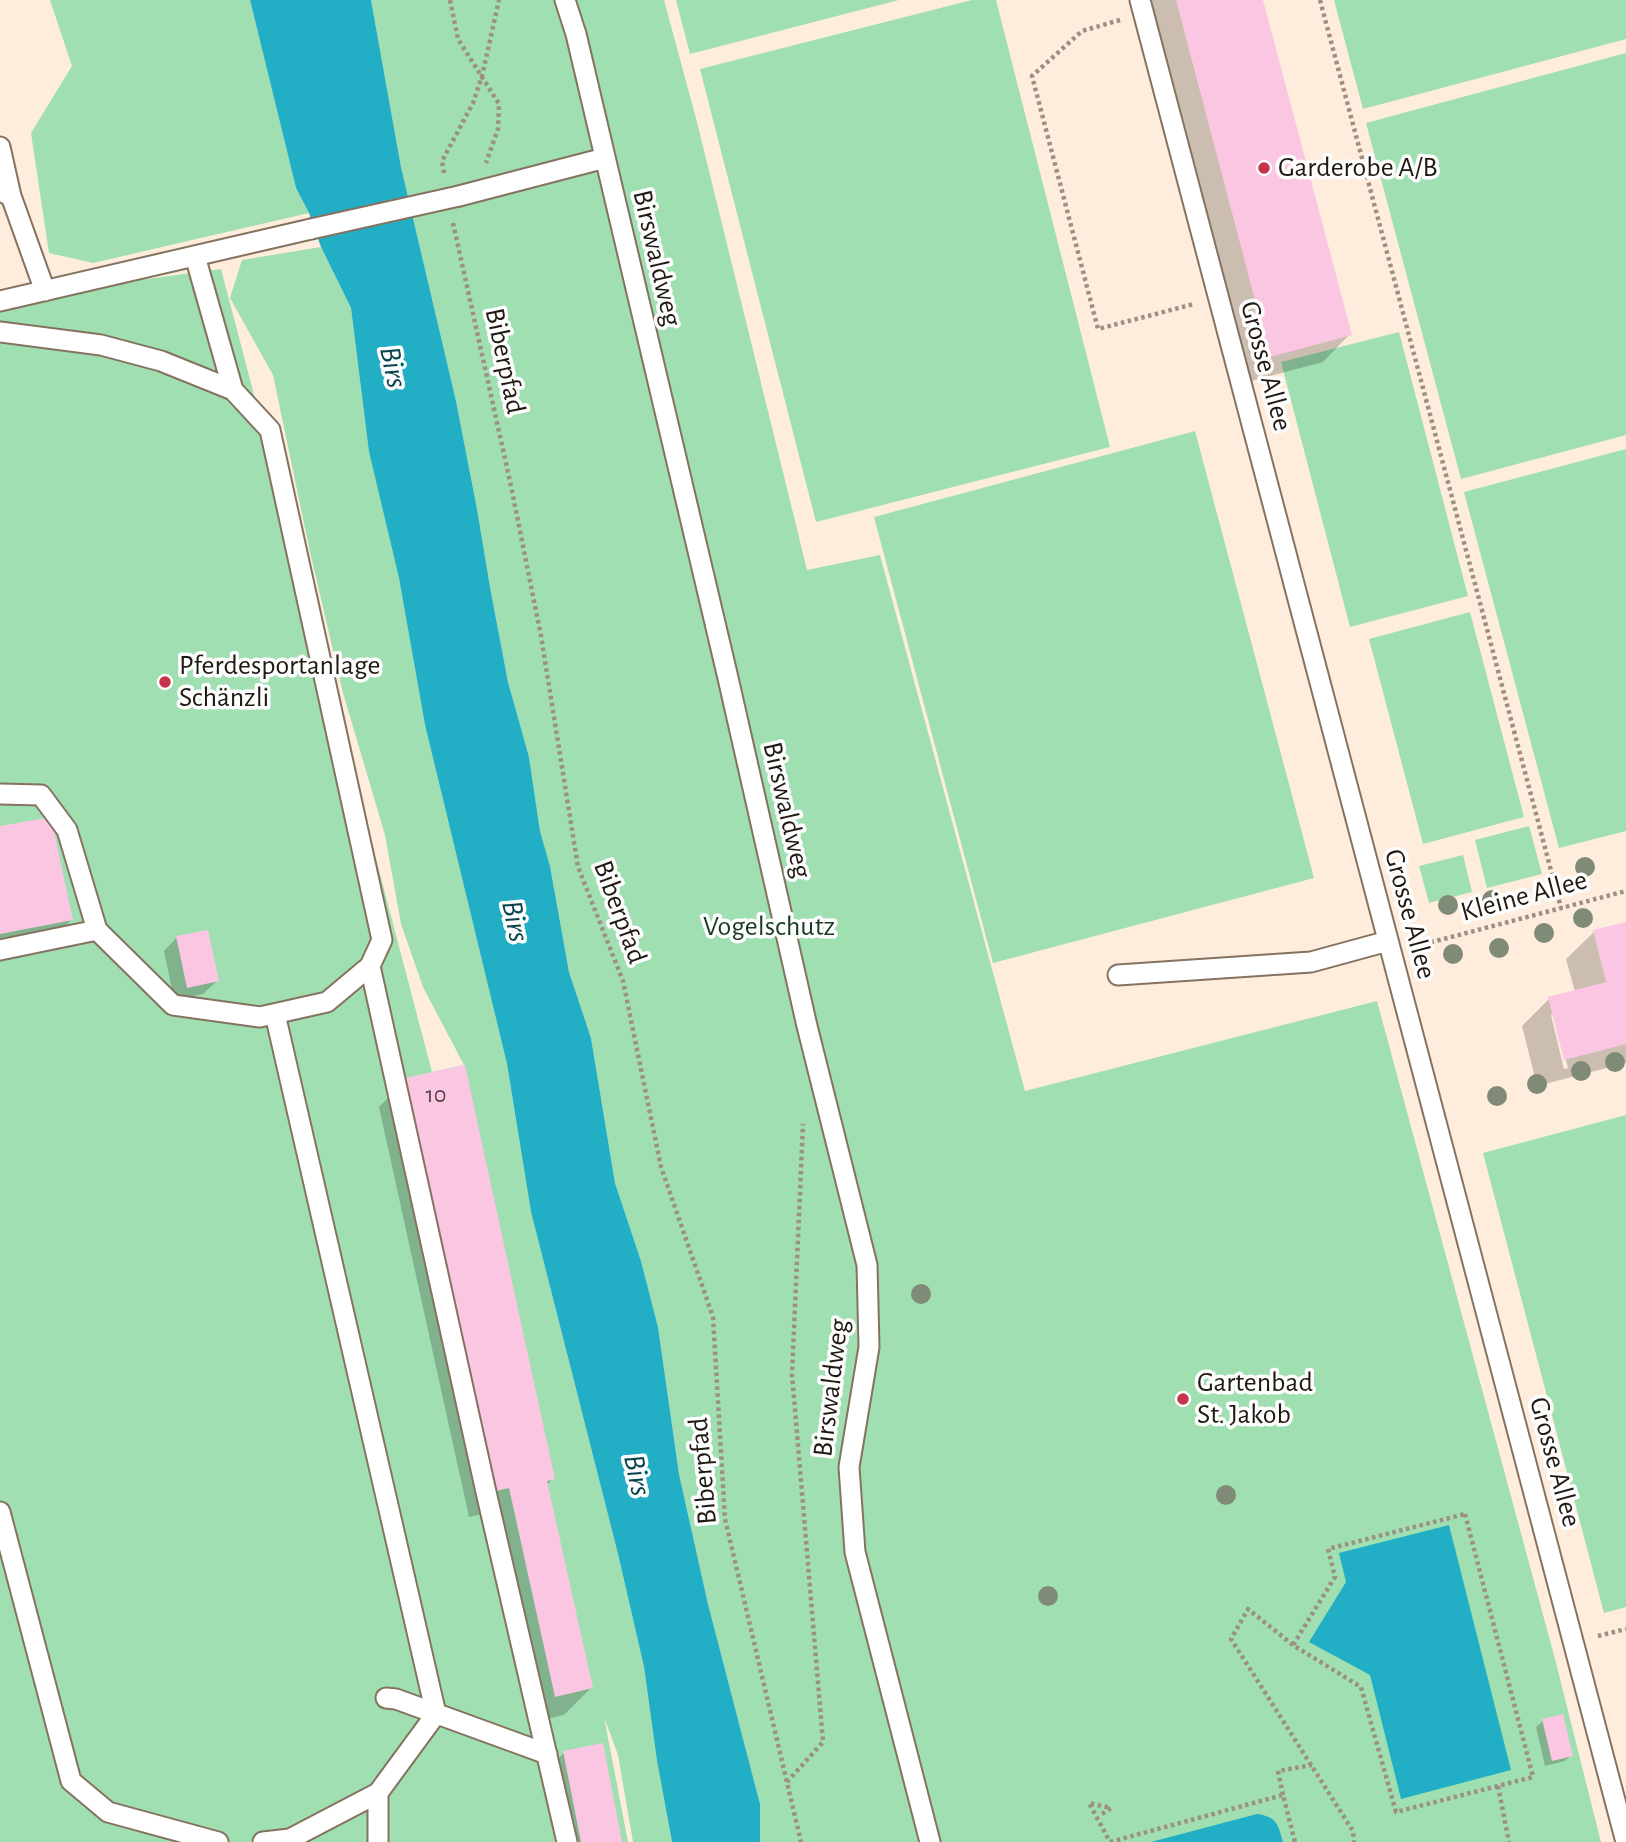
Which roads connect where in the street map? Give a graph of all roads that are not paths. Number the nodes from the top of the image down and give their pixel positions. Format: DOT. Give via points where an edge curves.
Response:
graph roads {
  1 [pos="565,0"];
  2 [pos="1142,6"];
  3 [pos="0,147"];
  4 [pos="605,158"];
  5 [pos="6,194"];
  6 [pos="195,256"];
  7 [pos="45,291"];
  8 [pos="0,301"];
  9 [pos="0,332"];
  10 [pos="233,390"];
  11 [pos="0,794"];
  12 [pos="97,930"];
  13 [pos="1390,947"];
  14 [pos="0,950"];
  15 [pos="370,967"];
  16 [pos="1118,975"];
  17 [pos="275,1014"];
  18 [pos="0,1512"];
  19 [pos="386,1698"];
  20 [pos="436,1714"];
  21 [pos="547,1754"];
  22 [pos="378,1793"];
  23 [pos="218,1842"];
  24 [pos="263,1842"];
  25 [pos="378,1842"];
  26 [pos="567,1842"];
  27 [pos="930,1842"];
  28 [pos="1626,1842"];
  1 -- 4 [label="lane, Birswaldweg"];
  2 -- 13 [label="lane, Grosse Allee"];
  3 -- 5 [label="lane"];
  4 -- 6 [label="lane, bridge"];
  4 -- 27 [label="lane, Birswaldweg" via="867,1265 869,1347 849,1467 855,1552"];
  5 -- 7 [label="lane"];
  6 -- 7 [label="lane"];
  6 -- 10 [label="lane"];
  7 -- 8 [label="lane"];
  9 -- 10 [label="lane" via="102,345 161,361"];
  10 -- 15 [label="lane" via="270,430 382,940"];
  11 -- 12 [label="lane" via="41,795 67,830"];
  12 -- 14 [label="lane"];
  12 -- 17 [label="lane" via="173,1006 260,1017"];
  13 -- 16 [label="lane" via="1311,962"];
  13 -- 28 [label="lane, Grosse Allee"];
  15 -- 17 [label="lane" via="327,1002"];
  15 -- 21 [label="lane"];
  17 -- 20 [label="lane"];
  18 -- 23 [label="lane" via="71,1782 108,1812"];
  19 -- 20 [label="lane"];
  20 -- 21 [label="lane"];
  20 -- 22 [label="lane"];
  21 -- 26 [label="lane"];
  22 -- 24 [label="lane" via="290,1839"];
  22 -- 25 [label="lane"];
}
